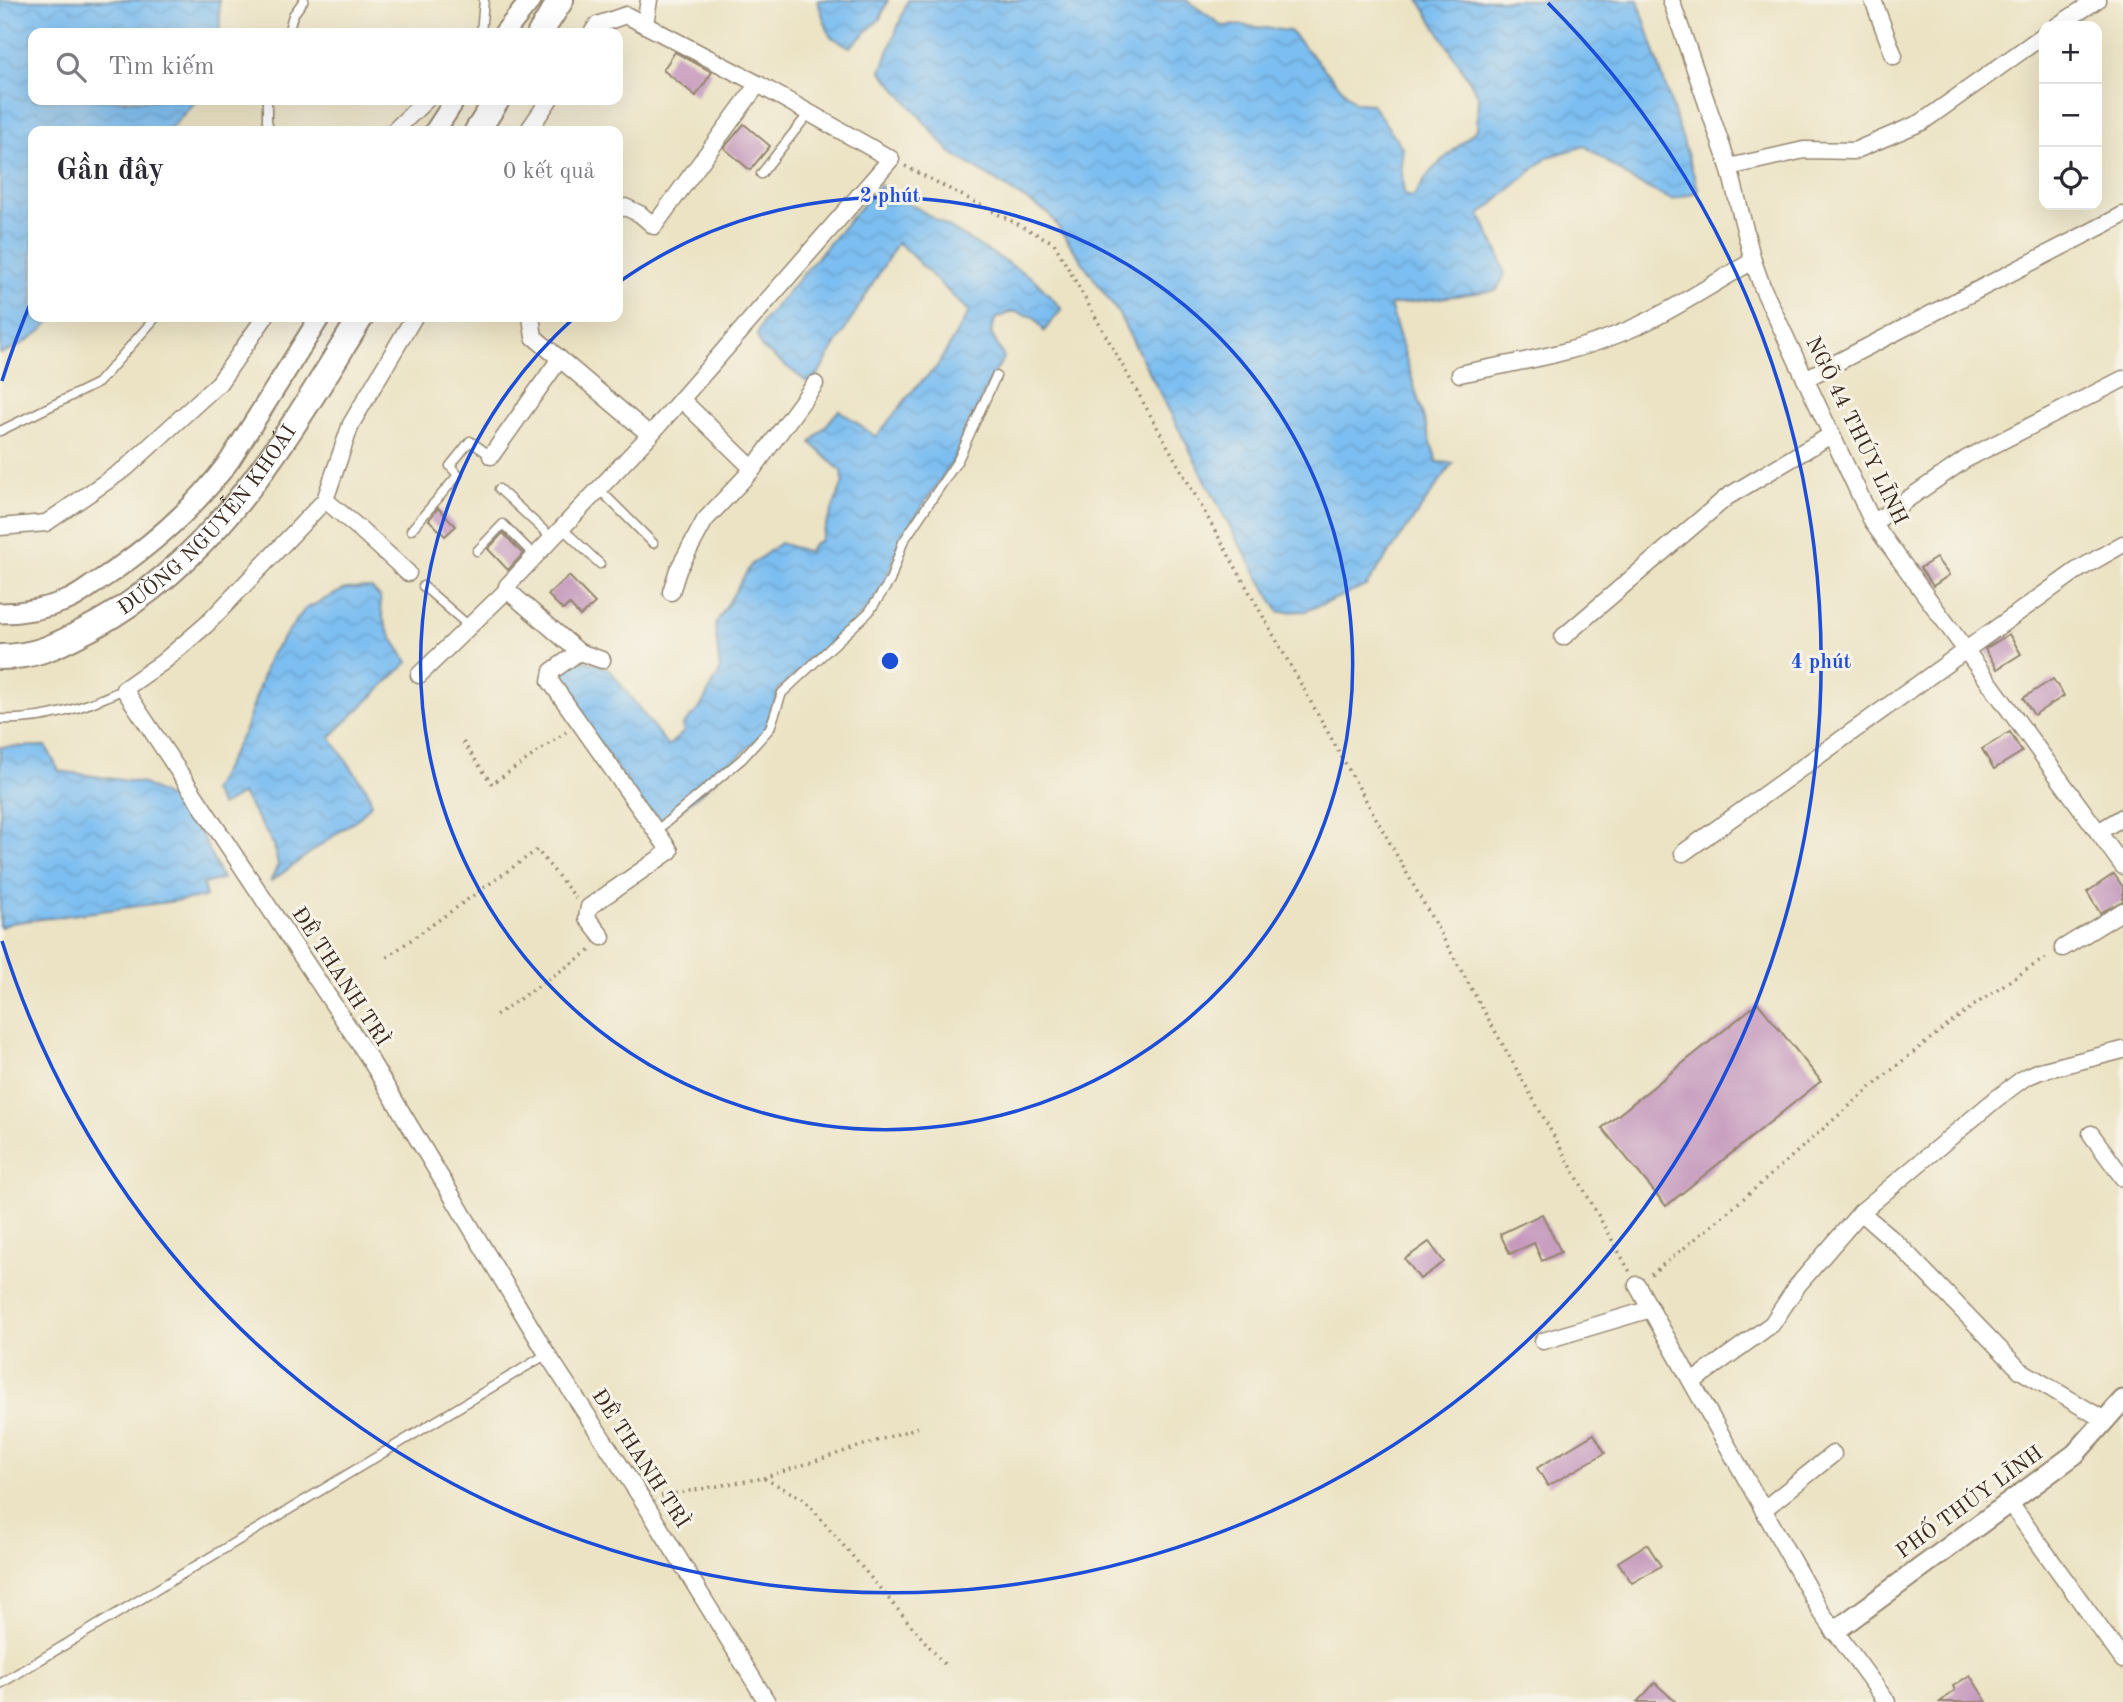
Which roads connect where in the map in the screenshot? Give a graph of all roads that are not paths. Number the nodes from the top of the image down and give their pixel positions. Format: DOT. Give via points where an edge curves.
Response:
graph roads {
  1 [pos="304,0"];
  2 [pos="484,0"];
  3 [pos="530,0"];
  4 [pos="561,0"];
  5 [pos="649,0"];
  6 [pos="1671,0"];
  7 [pos="2097,0"];
  8 [pos="1880,2"];
  9 [pos="2065,21"];
  10 [pos="645,24"];
  11 [pos="289,28"];
  12 [pos="481,28"];
  13 [pos="508,28"];
  14 [pos="543,28"];
  15 [pos="595,28"];
  16 [pos="2039,39"];
  17 [pos="1894,56"];
  18 [pos="758,84"];
  19 [pos="267,105"];
  20 [pos="421,105"];
  21 [pos="452,105"];
  22 [pos="494,105"];
  23 [pos="545,105"];
  24 [pos="809,113"];
  25 [pos="268,126"];
  26 [pos="399,126"];
  27 [pos="438,126"];
  28 [pos="480,126"];
  29 [pos="531,126"];
  30 [pos="1729,167"];
  31 [pos="761,174"];
  32 [pos="623,208"];
  33 [pos="2123,215"];
  34 [pos="1753,261"];
  35 [pos="152,322"];
  36 [pos="262,322"];
  37 [pos="317,322"];
  38 [pos="358,322"];
  39 [pos="411,322"];
  40 [pos="532,322"];
  41 [pos="559,360"];
  42 [pos="1460,374"];
  43 [pos="996,376"];
  44 [pos="1805,379"];
  45 [pos="2123,379"];
  46 [pos="815,384"];
  47 [pos="681,399"];
  48 [pos="0,431"];
  49 [pos="650,435"];
  50 [pos="1830,435"];
  51 [pos="491,456"];
  52 [pos="753,469"];
  53 [pos="499,489"];
  54 [pos="598,489"];
  55 [pos="325,500"];
  56 [pos="1873,523"];
  57 [pos="0,527"];
  58 [pos="411,530"];
  59 [pos="557,533"];
  60 [pos="653,543"];
  61 [pos="2123,544"];
  62 [pos="477,551"];
  63 [pos="535,556"];
  64 [pos="600,564"];
  65 [pos="408,573"];
  66 [pos="423,586"];
  67 [pos="507,590"];
  68 [pos="671,592"];
  69 [pos="0,613"];
  70 [pos="469,626"];
  71 [pos="1563,637"];
  72 [pos="1966,650"];
  73 [pos="579,652"];
  74 [pos="0,657"];
  75 [pos="602,660"];
  76 [pos="419,675"];
  77 [pos="124,690"];
  78 [pos="0,719"];
  79 [pos="2123,817"];
  80 [pos="656,831"];
  81 [pos="2098,832"];
  82 [pos="1683,852"];
  83 [pos="2123,866"];
  84 [pos="2123,911"];
  85 [pos="602,937"];
  86 [pos="2063,948"];
  87 [pos="2123,1050"];
  88 [pos="2091,1133"];
  89 [pos="2123,1178"];
  90 [pos="1861,1212"];
  91 [pos="1637,1285"];
  92 [pos="1651,1309"];
  93 [pos="1543,1341"];
  94 [pos="547,1354"];
  95 [pos="1692,1382"];
  96 [pos="2123,1400"];
  97 [pos="2106,1421"];
  98 [pos="1833,1454"];
  99 [pos="2009,1502"];
  100 [pos="1763,1510"];
  101 [pos="1835,1631"];
  102 [pos="2123,1660"];
  103 [pos="0,1684"];
  104 [pos="767,1702"];
  105 [pos="1887,1702"];
  1 -- 11 [label="lane"];
  2 -- 12 [label="lane"];
  3 -- 13 [label="street"];
  4 -- 14 [label="main road"];
  5 -- 10 [label="street"];
  6 -- 30 [label="street, NGÕ 44 THÚY LĨNH"];
  7 -- 9 [label="street"];
  8 -- 17 [label="street"];
  10 -- 15 [label="street" via="626,15"];
  10 -- 18 [label="street"];
  16 -- 30 [label="street" via="1922,122 1854,151 1804,150"];
  18 -- 24 [label="street"];
  18 -- 32 [label="street" via="654,226"];
  19 -- 25 [label="lane"];
  20 -- 26 [label="street"];
  21 -- 27 [label="street"];
  22 -- 28 [label="main road"];
  23 -- 29 [label="street"];
  24 -- 31 [label="lane"];
  24 -- 47 [label="street" via="891,159"];
  30 -- 34 [label="street, NGÕ 44 THÚY LĨNH"];
  33 -- 44 [label="street"];
  34 -- 42 [label="street" via="1619,335"];
  34 -- 44 [label="street, NGÕ 44 THÚY LĨNH"];
  35 -- 48 [label="lane" via="98,383"];
  36 -- 57 [label="street" via="219,383 126,468 46,523"];
  37 -- 69 [label="street" via="230,460 167,531 70,600 20,613"];
  38 -- 74 [label="main road, ĐƯỜNG NGUYỄN KHOÁI" via="284,441 239,502 193,553 159,584 89,629 45,651"];
  39 -- 55 [label="street" via="351,424"];
  40 -- 41 [label="street" via="534,337"];
  41 -- 49 [label="street"];
  41 -- 51 [label="street"];
  43 -- 80 [label="lane" via="958,460 903,542 890,581 869,612 782,693 770,728 742,759"];
  44 -- 50 [label="street, NGÕ 44 THÚY LĨNH"];
  45 -- 56 [label="street" via="1966,459"];
  46 -- 52 [label="street"];
  47 -- 49 [label="street"];
  47 -- 52 [label="street"];
  49 -- 54 [label="street"];
  50 -- 56 [label="street, NGÕ 44 THÚY LĨNH"];
  50 -- 71 [label="street" via="1727,497"];
  51 -- 58 [label="lane" via="470,441 450,466 458,475"];
  52 -- 68 [label="street" via="705,520"];
  53 -- 59 [label="lane"];
  54 -- 59 [label="street"];
  54 -- 60 [label="lane"];
  55 -- 65 [label="street"];
  55 -- 77 [label="street" via="207,624"];
  56 -- 72 [label="street, NGÕ 44 THÚY LĨNH"];
  59 -- 63 [label="street"];
  59 -- 64 [label="lane"];
  61 -- 72 [label="street" via="2076,571"];
  62 -- 63 [label="lane" via="503,524"];
  63 -- 67 [label="street"];
  66 -- 70 [label="lane"];
  67 -- 70 [label="street"];
  67 -- 73 [label="street"];
  70 -- 76 [label="street"];
  72 -- 81 [label="street, NGÕ 44 THÚY LĨNH"];
  72 -- 82 [label="street"];
  73 -- 75 [label="street"];
  73 -- 80 [label="street" via="552,671 550,681"];
  77 -- 78 [label="lane" via="86,707 25,720"];
  77 -- 94 [label="street, ĐÊ THANH TRÌ" via="369,1058"];
  79 -- 81 [label="street"];
  80 -- 85 [label="street" via="670,851 589,907 587,918"];
  81 -- 83 [label="street, NGÕ 44 THÚY LĨNH"];
  84 -- 86 [label="street"];
  87 -- 90 [label="street" via="2024,1078"];
  88 -- 89 [label="street"];
  90 -- 95 [label="street" via="1797,1286 1772,1324"];
  90 -- 97 [label="street" via="2020,1370"];
  91 -- 92 [label="street"];
  92 -- 93 [label="street"];
  92 -- 95 [label="street"];
  94 -- 103 [label="lane"];
  94 -- 104 [label="street, ĐÊ THANH TRÌ"];
  95 -- 100 [label="street"];
  96 -- 97 [label="street, PHỐ THÚY LĨNH"];
  97 -- 99 [label="street, PHỐ THÚY LĨNH" via="2075,1454"];
  98 -- 100 [label="street"];
  99 -- 101 [label="street, PHỐ THÚY LĨNH"];
  99 -- 102 [label="street"];
  100 -- 101 [label="street"];
  101 -- 105 [label="street"];
}
